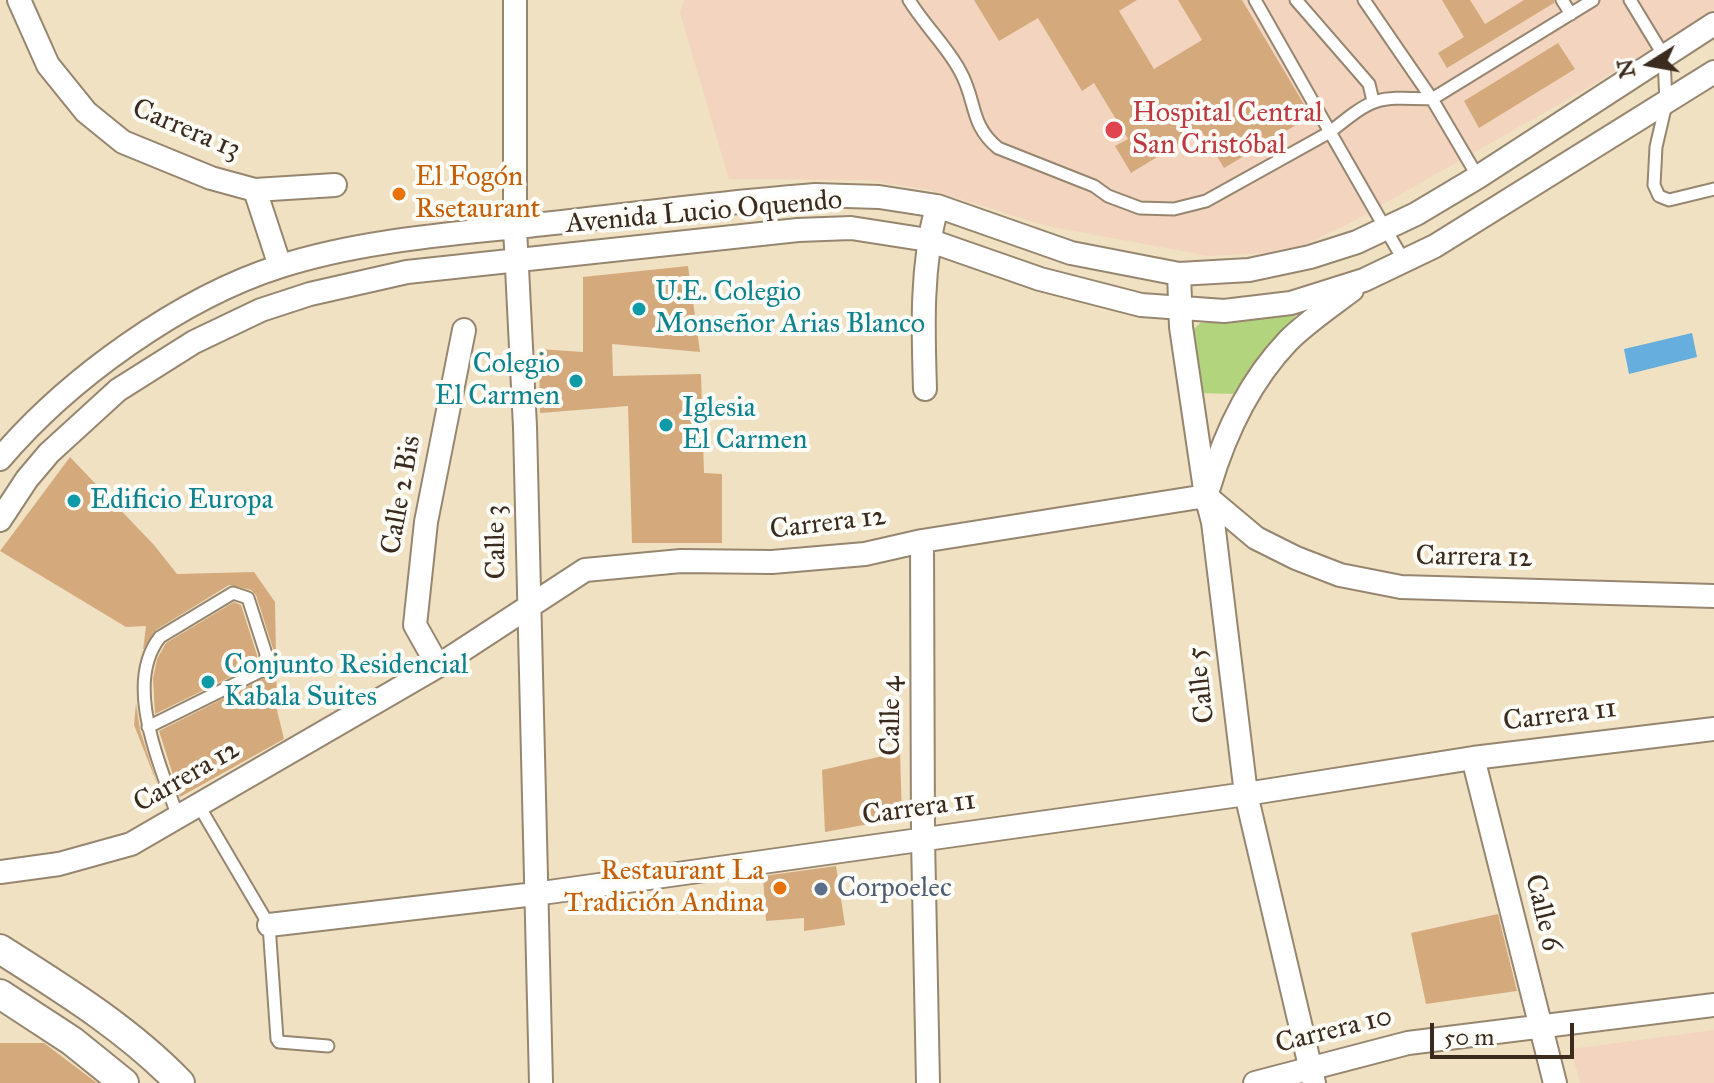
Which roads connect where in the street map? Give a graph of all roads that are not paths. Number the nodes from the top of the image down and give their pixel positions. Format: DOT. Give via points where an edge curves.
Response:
graph roads {
  1 [pos="19,0"];
  2 [pos="515,0"];
  3 [pos="909,0"];
  4 [pos="1255,0"];
  5 [pos="1296,0"];
  6 [pos="1364,0"];
  7 [pos="1562,0"];
  8 [pos="1593,0"];
  9 [pos="1630,0"];
  10 [pos="1571,14"];
  11 [pos="1714,24"];
  12 [pos="1664,56"];
  13 [pos="1714,72"];
  14 [pos="1432,99"];
  15 [pos="1373,101"];
  16 [pos="1666,104"];
  17 [pos="1330,132"];
  18 [pos="1478,177"];
  19 [pos="335,185"];
  20 [pos="1714,189"];
  21 [pos="255,190"];
  22 [pos="937,206"];
  23 [pos="1497,207"];
  24 [pos="515,228"];
  25 [pos="1385,229"];
  26 [pos="928,240"];
  27 [pos="518,261"];
  28 [pos="1404,261"];
  29 [pos="280,266"];
  30 [pos="1179,274"];
  31 [pos="1364,280"];
  32 [pos="1180,310"];
  33 [pos="464,330"];
  34 [pos="141,336"];
  35 [pos="161,363"];
  36 [pos="925,389"];
  37 [pos="1191,396"];
  38 [pos="1238,409"];
  39 [pos="0,459"];
  40 [pos="1206,496"];
  41 [pos="0,520"];
  42 [pos="922,541"];
  43 [pos="1714,596"];
  44 [pos="528,605"];
  45 [pos="438,666"];
  46 [pos="148,727"];
  47 [pos="1714,729"];
  48 [pos="1473,758"];
  49 [pos="1246,794"];
  50 [pos="199,806"];
  51 [pos="179,818"];
  52 [pos="923,838"];
  53 [pos="0,872"];
  54 [pos="535,894"];
  55 [pos="269,925"];
  56 [pos="0,949"];
  57 [pos="0,994"];
  58 [pos="1714,1005"];
  59 [pos="1540,1027"];
  60 [pos="328,1046"];
  61 [pos="1312,1075"];
  62 [pos="124,1083"];
  63 [pos="180,1083"];
  64 [pos="541,1083"];
  65 [pos="928,1083"];
  66 [pos="1255,1083"];
  67 [pos="1555,1083"];
  1 -- 21 [label="street, Carrera 13" via="48,65 86,112 123,142"];
  2 -- 24 [label="street, Calle 3"];
  3 -- 17 [label="lane" via="960,70 987,139 1124,203 1157,210 1198,204"];
  4 -- 17 [label="lane"];
  5 -- 15 [label="lane" via="1369,84"];
  6 -- 14 [label="lane"];
  7 -- 10 [label="lane"];
  8 -- 10 [label="lane"];
  9 -- 12 [label="lane"];
  10 -- 14 [label="lane"];
  11 -- 12 [label="street, Avenida Lucio Oquendo"];
  12 -- 16 [label="lane"];
  12 -- 18 [label="street, Avenida Lucio Oquendo"];
  13 -- 16 [label="street, Avenida Lucio Oquendo"];
  14 -- 15 [label="lane" via="1389,96"];
  14 -- 18 [label="lane"];
  15 -- 17 [label="lane"];
  16 -- 20 [label="lane" via="1656,147 1654,185 1659,196 1669,200"];
  16 -- 23 [label="street, Avenida Lucio Oquendo"];
  17 -- 25 [label="lane"];
  18 -- 23 [label="street"];
  18 -- 25 [label="street, Avenida Lucio Oquendo"];
  19 -- 21 [label="street, Carrera 13"];
  21 -- 29 [label="street, Carrera 13"];
  22 -- 24 [label="street, Avenida Lucio Oquendo" via="815,195"];
  22 -- 26 [label="street"];
  22 -- 30 [label="street, Avenida Lucio Oquendo" via="1071,253"];
  23 -- 28 [label="street, Avenida Lucio Oquendo"];
  24 -- 27 [label="street, Calle 3"];
  24 -- 29 [label="street, Avenida Lucio Oquendo" via="400,240"];
  25 -- 28 [label="lane"];
  25 -- 30 [label="street, Avenida Lucio Oquendo" via="1310,257 1249,270"];
  26 -- 27 [label="street, Avenida Lucio Oquendo" via="851,228 798,230"];
  26 -- 32 [label="street, Avenida Lucio Oquendo" via="1040,279"];
  26 -- 36 [label="street"];
  27 -- 35 [label="street, Avenida Lucio Oquendo" via="407,272 310,294 261,310"];
  27 -- 44 [label="street, Calle 3"];
  28 -- 31 [label="street, Avenida Lucio Oquendo"];
  29 -- 34 [label="street, Avenida Lucio Oquendo" via="183,310"];
  30 -- 32 [label="street, Calle 5"];
  31 -- 32 [label="street, Avenida Lucio Oquendo" via="1291,303"];
  31 -- 38 [label="street" via="1290,339"];
  32 -- 37 [label="street, Calle 5"];
  33 -- 45 [label="street, Calle 2 Bis" via="426,522 415,625"];
  34 -- 35 [label="street" via="150,357"];
  34 -- 39 [label="street, Avenida Lucio Oquendo" via="59,400"];
  35 -- 41 [label="street, Avenida Lucio Oquendo" via="118,390 68,434 27,479"];
  37 -- 38 [label="street" via="1199,415 1213,424 1228,420"];
  37 -- 40 [label="street, Calle 5"];
  38 -- 40 [label="street"];
  40 -- 42 [label="street, Carrera 12"];
  40 -- 43 [label="street, Carrera 12" via="1256,538 1340,575 1401,587"];
  40 -- 49 [label="street, Calle 5"];
  42 -- 44 [label="street, Carrera 12" via="865,554 585,570"];
  42 -- 52 [label="street, Calle 4"];
  44 -- 45 [label="street, Carrera 12"];
  44 -- 54 [label="street, Calle 3"];
  45 -- 50 [label="street, Carrera 12"];
  46 -- 46 [label="lane" via="143,690 152,648 160,637 233,593 248,598 266,654 265,669"];
  46 -- 51 [label="lane"];
  47 -- 48 [label="street, Carrera 11"];
  48 -- 49 [label="street, Carrera 11"];
  48 -- 59 [label="street, Calle 6"];
  49 -- 52 [label="street, Carrera 11"];
  49 -- 61 [label="street, Calle 5"];
  50 -- 51 [label="street, Carrera 12"];
  50 -- 55 [label="lane"];
  51 -- 53 [label="street, Carrera 12" via="131,844 90,857"];
  52 -- 54 [label="street, Carrera 11"];
  52 -- 65 [label="street, Calle 4"];
  54 -- 55 [label="street, Carrera 11"];
  54 -- 64 [label="street, Calle 3"];
  55 -- 60 [label="lane" via="277,1039"];
  56 -- 63 [label="street" via="93,1010"];
  57 -- 62 [label="street"];
  58 -- 59 [label="street, Carrera 10"];
  59 -- 61 [label="street, Carrera 10" via="1408,1043"];
  59 -- 67 [label="street, Calle 6"];
  61 -- 66 [label="street, Carrera 10"];
}
